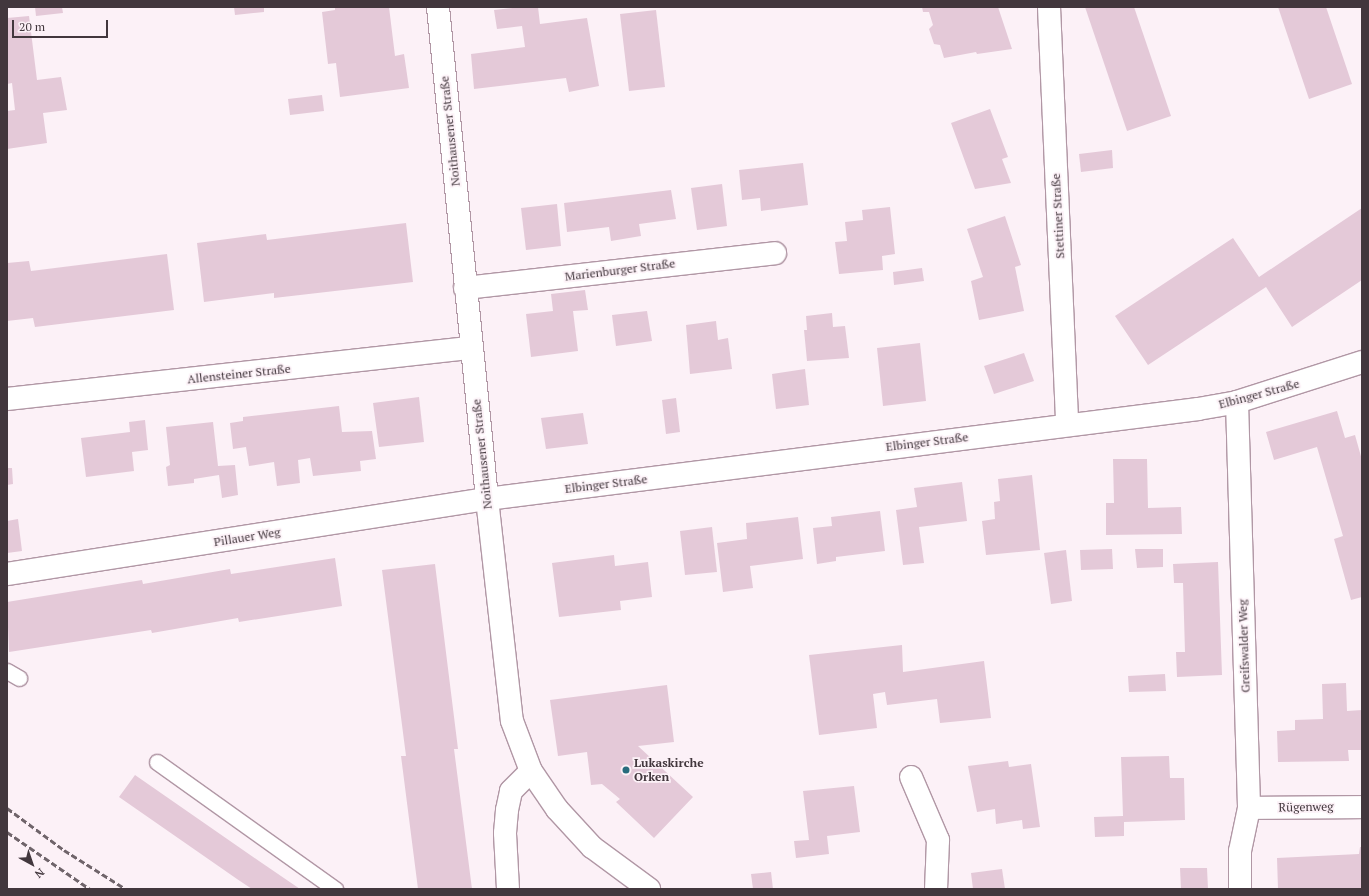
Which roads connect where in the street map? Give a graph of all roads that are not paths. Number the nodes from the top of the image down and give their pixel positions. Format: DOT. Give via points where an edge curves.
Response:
graph roads {
  1 [pos="438,7"];
  2 [pos="1049,7"];
  3 [pos="775,253"];
  4 [pos="465,288"];
  5 [pos="471,348"];
  6 [pos="1362,362"];
  7 [pos="7,399"];
  8 [pos="1237,402"];
  9 [pos="1067,424"];
  10 [pos="487,499"];
  11 [pos="7,574"];
  12 [pos="157,762"];
  13 [pos="531,771"];
  14 [pos="911,777"];
  15 [pos="1362,807"];
  16 [pos="1249,808"];
  17 [pos="335,889"];
  18 [pos="508,889"];
  19 [pos="649,889"];
  20 [pos="936,889"];
  21 [pos="1240,889"];
  1 -- 4 [label="street, Noithausener Straße"];
  2 -- 9 [label="street, Stettiner Straße"];
  3 -- 4 [label="street, Marienburger Straße"];
  4 -- 5 [label="street, Noithausener Straße"];
  5 -- 7 [label="street, Allensteiner Straße"];
  5 -- 10 [label="street, Noithausener Straße"];
  6 -- 8 [label="street, Elbinger Straße"];
  8 -- 9 [label="street, Elbinger Straße"];
  8 -- 16 [label="street, Greifswalder Weg"];
  9 -- 10 [label="street, Elbinger Straße"];
  10 -- 11 [label="street, Pillauer Weg"];
  10 -- 13 [label="street, Noithausener Straße" via="511,713 516,738"];
  12 -- 17 [label="lane"];
  13 -- 18 [label="street" via="512,791 507,810 505,833"];
  13 -- 19 [label="street, Noithausener Straße" via="574,829 614,864"];
  14 -- 20 [label="street" via="938,840"];
  15 -- 16 [label="street, Rügenweg"];
  16 -- 21 [label="street, Greifswalder Weg" via="1240,850"];
}
